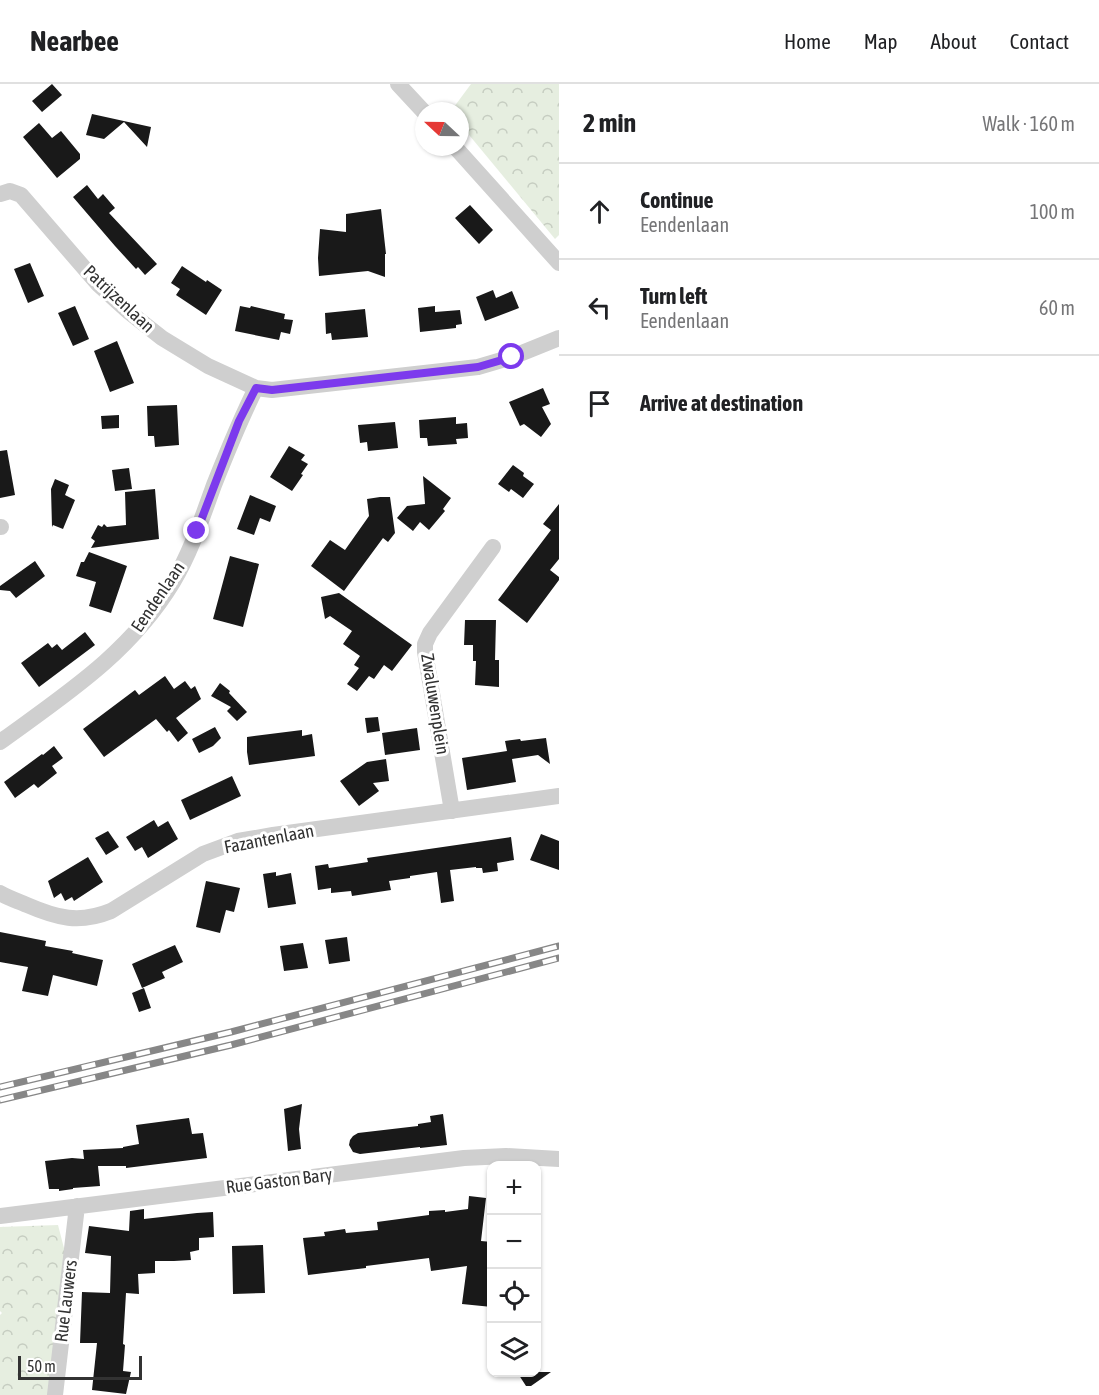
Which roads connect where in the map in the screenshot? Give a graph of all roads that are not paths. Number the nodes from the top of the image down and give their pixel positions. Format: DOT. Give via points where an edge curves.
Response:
graph roads {
  1 [pos="398,84"];
  2 [pos="415,102"];
  3 [pos="463,156"];
  4 [pos="0,194"];
  5 [pos="559,263"];
  6 [pos="559,338"];
  7 [pos="256,388"];
  8 [pos="493,547"];
  9 [pos="0,742"];
  10 [pos="559,796"];
  11 [pos="452,811"];
  12 [pos="0,893"];
  13 [pos="559,1159"];
  14 [pos="77,1206"];
  15 [pos="0,1216"];
  16 [pos="55,1395"];
  1 -- 2 [label="street"];
  3 -- 5 [label="street"];
  4 -- 7 [label="street, Patrijzenlaan" via="10,191 21,195 98,285 162,338 208,366"];
  6 -- 7 [label="street" via="478,367 272,390"];
  7 -- 9 [label="street, Eendenlaan" via="239,421 197,531 160,601 135,633 94,673"];
  8 -- 11 [label="street, Zwaluwenplein" via="425,644"];
  10 -- 11 [label="street, Fazantenlaan"];
  11 -- 12 [label="street, Fazantenlaan" via="238,841 203,854 98,916 63,918"];
  13 -- 14 [label="street, Rue Gaston Bary" via="464,1158"];
  14 -- 15 [label="street, Rue Gaston Bary"];
  14 -- 16 [label="street, Rue Lauwers"];
}
